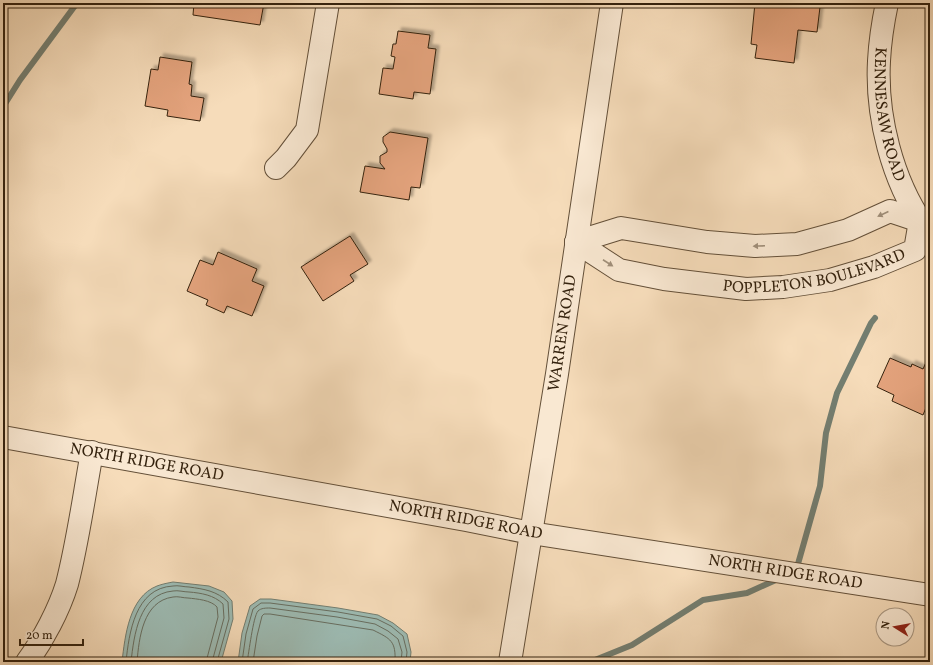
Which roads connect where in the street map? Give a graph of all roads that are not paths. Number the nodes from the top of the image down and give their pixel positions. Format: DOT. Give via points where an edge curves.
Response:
graph roads {
  1 [pos="328,3"];
  2 [pos="612,3"];
  3 [pos="887,3"];
  4 [pos="276,168"];
  5 [pos="925,229"];
  6 [pos="576,242"];
  7 [pos="3,437"];
  8 [pos="92,452"];
  9 [pos="531,533"];
  10 [pos="930,595"];
  11 [pos="27,662"];
  12 [pos="510,662"];
  1 -- 4 [label="street" via="307,130"];
  2 -- 6 [label="street, WARREN ROAD"];
  3 -- 5 [label="street, KENNESAW ROAD" via="879,62 880,102 885,134 894,166"];
  5 -- 6 [label="street, POPPLETON BOULEVARD, one-way" via="890,211 848,230 797,244 755,246 707,242 621,228"];
  6 -- 5 [label="street, POPPLETON BOULEVARD, one-way" via="619,270 664,279 746,289 830,280 874,267 915,250"];
  6 -- 9 [label="street, WARREN ROAD"];
  7 -- 8 [label="street, NORTH RIDGE ROAD"];
  8 -- 9 [label="street, NORTH RIDGE ROAD"];
  8 -- 11 [label="street" via="66,585 51,623"];
  9 -- 10 [label="street, NORTH RIDGE ROAD"];
  9 -- 12 [label="street, WARREN ROAD"];
}
